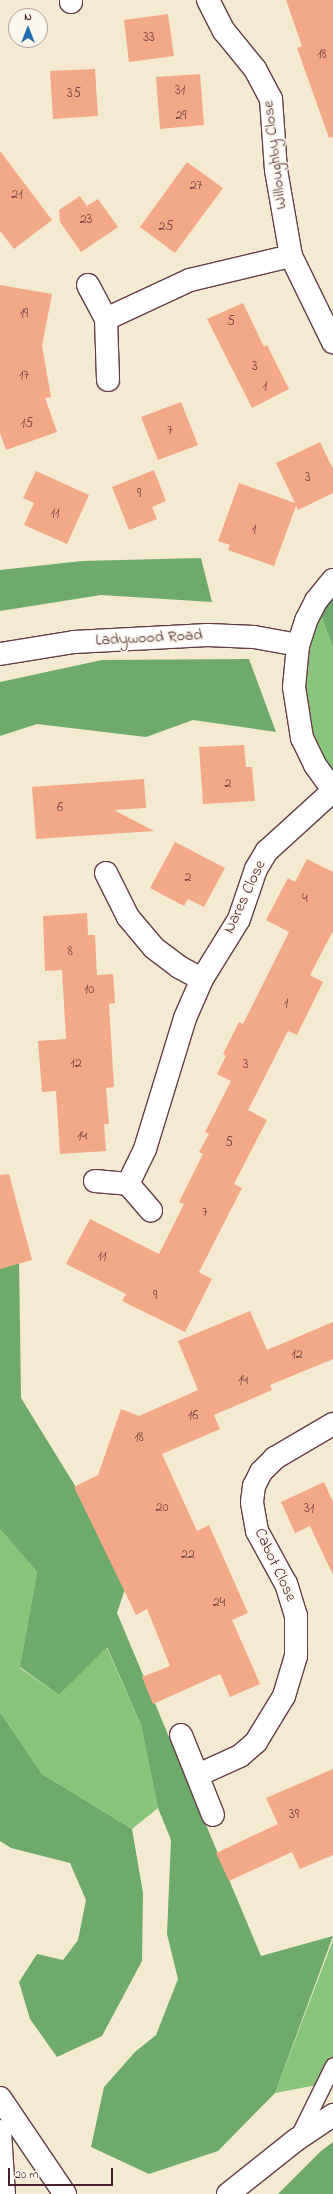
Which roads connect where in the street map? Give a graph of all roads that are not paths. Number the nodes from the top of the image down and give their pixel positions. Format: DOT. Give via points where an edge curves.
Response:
graph roads {
  1 [pos="208,0"];
  2 [pos="291,256"];
  3 [pos="88,285"];
  4 [pos="106,319"];
  5 [pos="333,342"];
  6 [pos="108,380"];
  7 [pos="333,580"];
  8 [pos="298,645"];
  9 [pos="0,654"];
  10 [pos="333,791"];
  11 [pos="106,873"];
  12 [pos="202,979"];
  13 [pos="94,1181"];
  14 [pos="128,1184"];
  15 [pos="151,1210"];
  16 [pos="333,1424"];
  17 [pos="181,1735"];
  18 [pos="198,1776"];
  19 [pos="214,1815"];
  20 [pos="333,2065"];
  21 [pos="0,2098"];
  22 [pos="333,2115"];
  23 [pos="0,2131"];
  24 [pos="296,2140"];
  25 [pos="227,2193"];
  26 [pos="4,2194"];
  27 [pos="65,2194"];
  1 -- 2 [label="street, Willoughby Close" via="224,31 255,69 271,100 276,170"];
  2 -- 4 [label="street" via="190,280"];
  2 -- 5 [label="street, Willoughby Close"];
  3 -- 4 [label="street"];
  4 -- 6 [label="street"];
  7 -- 8 [label="street" via="316,601"];
  8 -- 9 [label="street, Ladywood Road" via="254,637 208,635 74,642"];
  8 -- 10 [label="street" via="294,687 302,738 315,765"];
  10 -- 12 [label="street, Nares Close" via="267,851 256,870 239,919"];
  11 -- 12 [label="street" via="128,917 154,948 179,967"];
  12 -- 14 [label="street, Nares Close" via="172,1056 145,1148"];
  13 -- 14 [label="street"];
  14 -- 15 [label="street"];
  16 -- 18 [label="street, Cabot Close" via="275,1458 261,1472 254,1486 252,1502 257,1532 286,1584 296,1616 296,1656 284,1696 269,1724 240,1756"];
  17 -- 18 [label="street"];
  18 -- 19 [label="street"];
  20 -- 24 [label="lane"];
  21 -- 27 [label="street"];
  22 -- 24 [label="street"];
  23 -- 26 [label="street"];
  24 -- 25 [label="street"];
}
